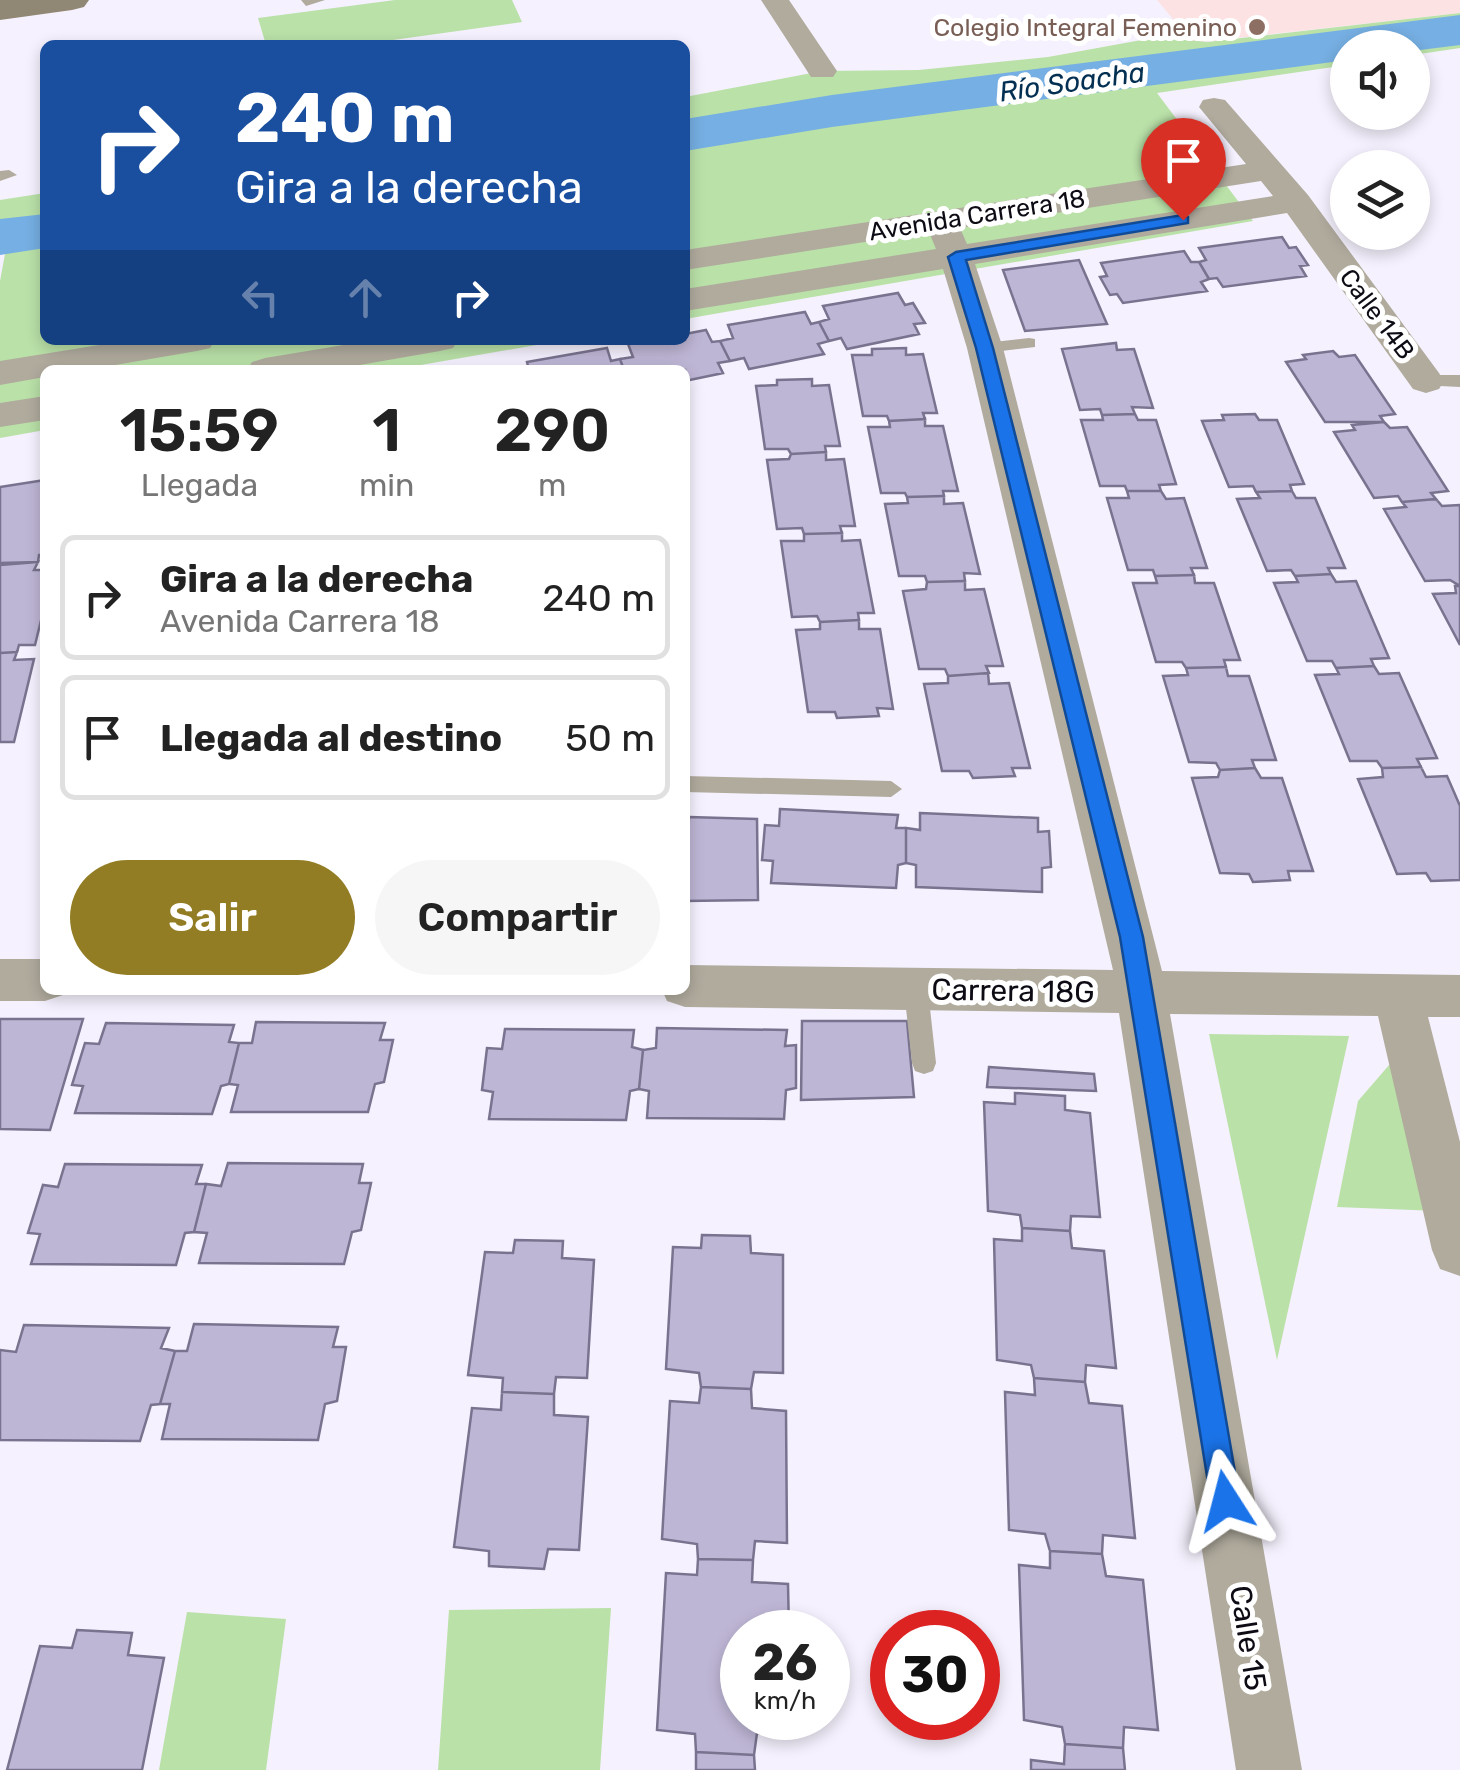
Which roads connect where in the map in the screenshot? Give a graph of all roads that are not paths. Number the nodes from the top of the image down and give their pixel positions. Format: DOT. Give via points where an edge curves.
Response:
graph roads {
  1 [pos="72,0"];
  2 [pos="775,0"];
  3 [pos="0,10"];
  4 [pos="822,72"];
  5 [pos="1214,107"];
  6 [pos="1269,170"];
  7 [pos="1296,202"];
  8 [pos="948,238"];
  9 [pos="690,260"];
  10 [pos="690,299"];
  11 [pos="167,345"];
  12 [pos="411,345"];
  13 [pos="48,365"];
  14 [pos="294,365"];
  15 [pos="40,366"];
  16 [pos="0,373"];
  17 [pos="1443,380"];
  18 [pos="40,409"];
  19 [pos="0,416"];
  20 [pos="690,784"];
  21 [pos="891,789"];
  22 [pos="0,980"];
  23 [pos="40,980"];
  24 [pos="690,986"];
  25 [pos="916,990"];
  26 [pos="1141,992"];
  27 [pos="1398,996"];
  28 [pos="1460,996"];
  29 [pos="924,1064"];
  30 [pos="1460,1250"];
  31 [pos="1268,1770"];
  1 -- 3 [label="street"];
  2 -- 4 [label="street"];
  5 -- 6 [label="street, Calle 14B"];
  6 -- 7 [label="street, Calle 14B"];
  6 -- 8 [label="street, Avenida Carrera 18"];
  7 -- 8 [label="street, Avenida Carrera 18"];
  7 -- 17 [label="street, Calle 14B"];
  8 -- 9 [label="street, Avenida Carrera 18"];
  8 -- 10 [label="street, Avenida Carrera 18"];
  8 -- 26 [label="street, Calle 15" via="1007,346"];
  11 -- 13 [label="street"];
  12 -- 14 [label="street"];
  15 -- 16 [label="street"];
  18 -- 19 [label="street"];
  20 -- 21 [label="lane"];
  22 -- 23 [label="street"];
  24 -- 25 [label="street, Carrera 18G"];
  25 -- 26 [label="street, Carrera 18G"];
  25 -- 29 [label="lane"];
  26 -- 27 [label="street, Carrera 18G"];
  26 -- 31 [label="street, Calle 15"];
  27 -- 28 [label="street, Carrera 18G"];
  27 -- 30 [label="street"];
}
